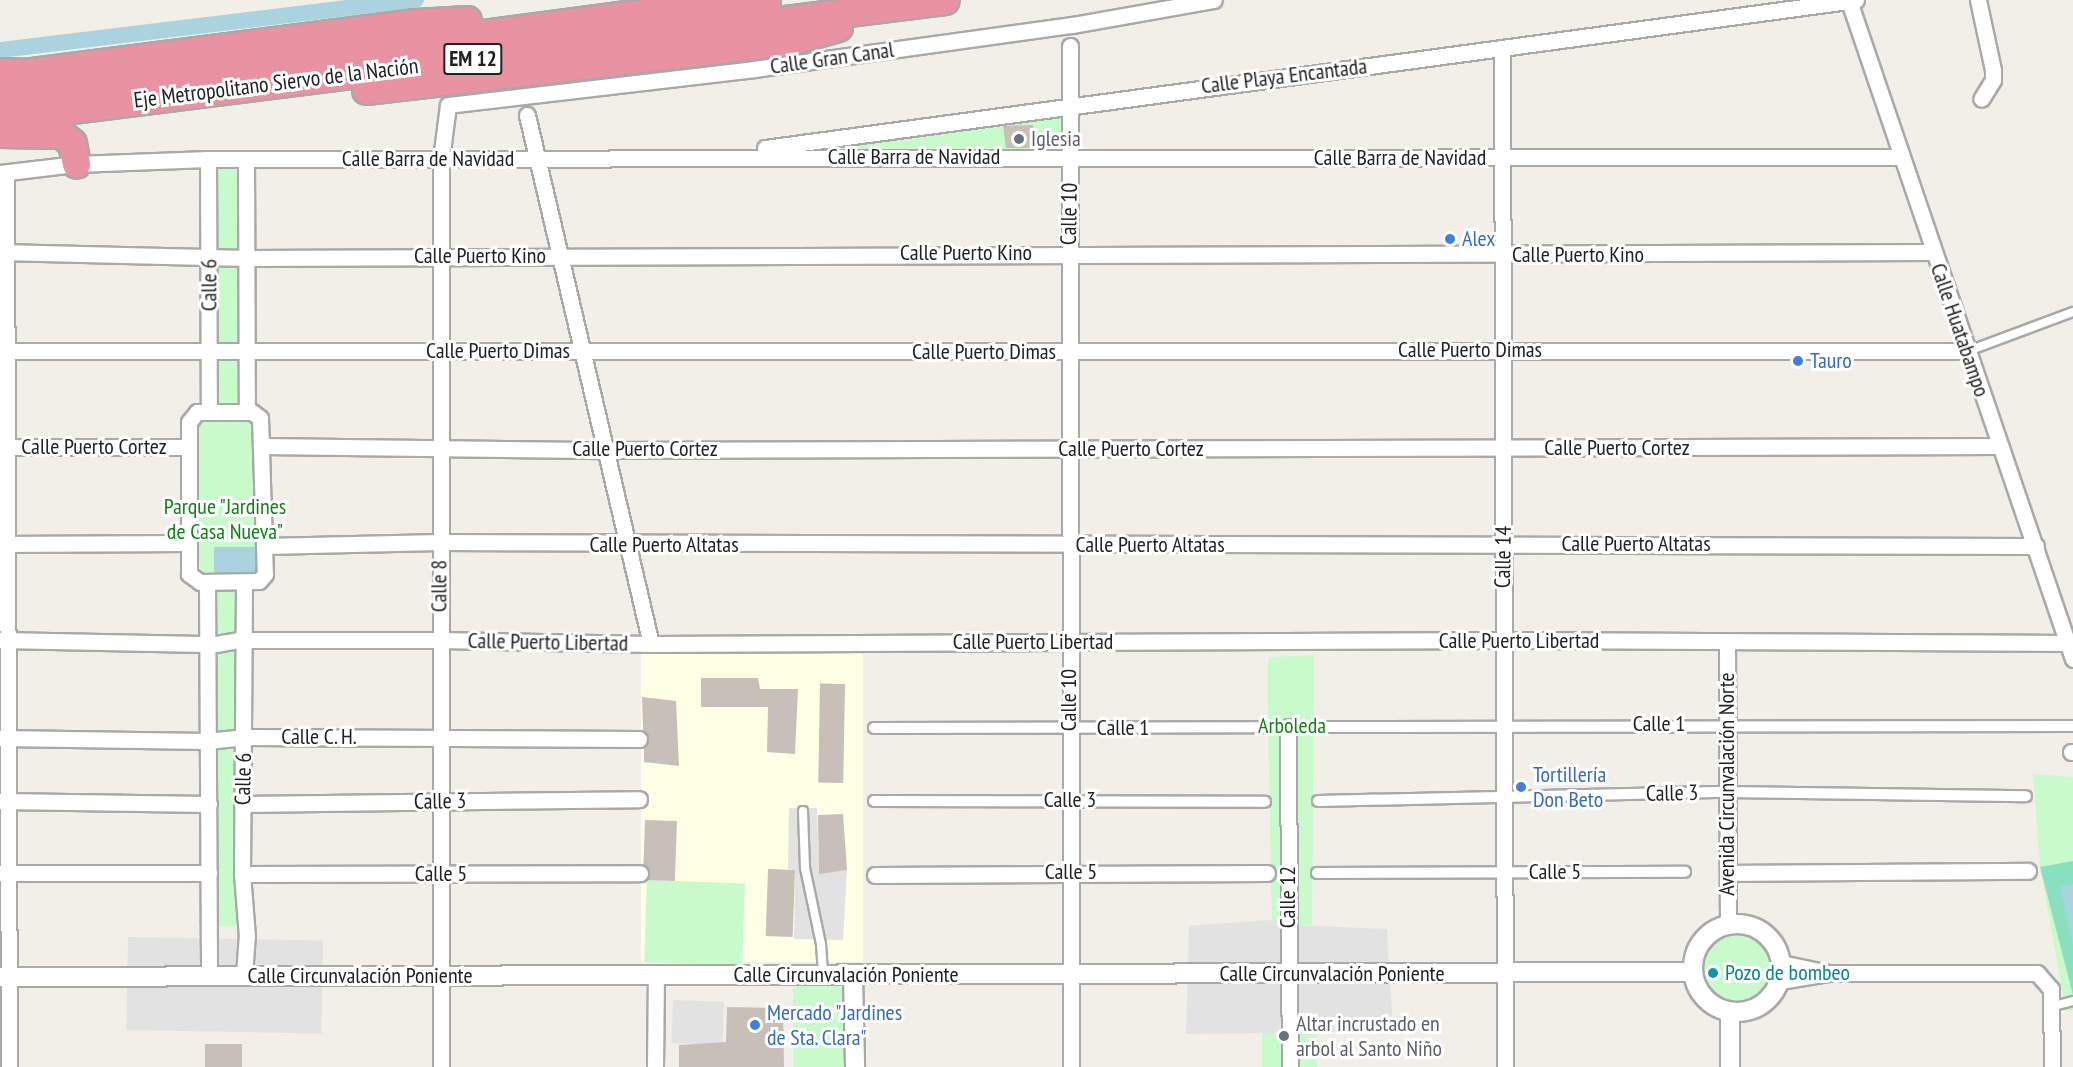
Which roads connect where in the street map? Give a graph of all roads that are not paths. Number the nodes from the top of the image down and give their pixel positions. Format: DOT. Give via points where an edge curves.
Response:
graph roads {
  1 [pos="766,0"];
  2 [pos="945,0"];
  3 [pos="1214,0"];
  4 [pos="1978,0"];
  5 [pos="1852,1"];
  6 [pos="913,4"];
  7 [pos="618,16"];
  8 [pos="1070,46"];
  9 [pos="1502,48"];
  10 [pos="0,72"];
  11 [pos="0,98"];
  12 [pos="1980,99"];
  13 [pos="1071,104"];
  14 [pos="448,105"];
  15 [pos="527,115"];
  16 [pos="0,118"];
  17 [pos="0,124"];
  18 [pos="0,134"];
  19 [pos="712,156"];
  20 [pos="1070,157"];
  21 [pos="1901,157"];
  22 [pos="1504,158"];
  23 [pos="208,159"];
  24 [pos="246,159"];
  25 [pos="441,159"];
  26 [pos="537,159"];
  27 [pos="76,164"];
  28 [pos="3,173"];
  29 [pos="4,252"];
  30 [pos="1932,252"];
  31 [pos="1068,253"];
  32 [pos="441,255"];
  33 [pos="209,256"];
  34 [pos="561,256"];
  35 [pos="1503,256"];
  36 [pos="247,258"];
  37 [pos="2073,312"];
  38 [pos="1504,349"];
  39 [pos="4,350"];
  40 [pos="208,350"];
  41 [pos="247,350"];
  42 [pos="440,351"];
  43 [pos="1968,351"];
  44 [pos="585,352"];
  45 [pos="1069,352"];
  46 [pos="209,412"];
  47 [pos="253,413"];
  48 [pos="262,446"];
  49 [pos="2000,446"];
  50 [pos="4,447"];
  51 [pos="189,447"];
  52 [pos="440,447"];
  53 [pos="1070,449"];
  54 [pos="1503,449"];
  55 [pos="607,450"];
  56 [pos="439,542"];
  57 [pos="188,543"];
  58 [pos="1503,543"];
  59 [pos="3,544"];
  60 [pos="627,545"];
  61 [pos="1070,545"];
  62 [pos="264,546"];
  63 [pos="2036,546"];
  64 [pos="207,582"];
  65 [pos="244,582"];
  66 [pos="4,640"];
  67 [pos="244,640"];
  68 [pos="440,640"];
  69 [pos="1502,640"];
  70 [pos="1069,642"];
  71 [pos="2067,643"];
  72 [pos="207,644"];
  73 [pos="651,644"];
  74 [pos="1727,644"];
  75 [pos="2073,659"];
  76 [pos="1726,723"];
  77 [pos="1503,725"];
  78 [pos="2073,726"];
  79 [pos="1264,727"];
  80 [pos="1288,727"];
  81 [pos="1318,727"];
  82 [pos="874,728"];
  83 [pos="1069,728"];
  84 [pos="4,737"];
  85 [pos="243,737"];
  86 [pos="441,738"];
  87 [pos="639,739"];
  88 [pos="207,741"];
  89 [pos="1727,792"];
  90 [pos="2026,796"];
  91 [pos="1503,798"];
  92 [pos="639,799"];
  93 [pos="1071,800"];
  94 [pos="4,801"];
  95 [pos="440,801"];
  96 [pos="874,801"];
  97 [pos="1318,801"];
  98 [pos="1265,802"];
  99 [pos="208,804"];
  100 [pos="242,804"];
  101 [pos="803,811"];
  102 [pos="2028,871"];
  103 [pos="1070,872"];
  104 [pos="1504,872"];
  105 [pos="1685,872"];
  106 [pos="5,873"];
  107 [pos="209,873"];
  108 [pos="640,873"];
  109 [pos="1266,873"];
  110 [pos="1317,873"];
  111 [pos="1728,873"];
  112 [pos="242,874"];
  113 [pos="442,874"];
  114 [pos="875,875"];
  115 [pos="1728,924"];
  116 [pos="1504,972"];
  117 [pos="1693,972"];
  118 [pos="1781,972"];
  119 [pos="1071,974"];
  120 [pos="1287,974"];
  121 [pos="441,975"];
  122 [pos="656,975"];
  123 [pos="209,976"];
  124 [pos="244,976"];
  125 [pos="823,976"];
  126 [pos="853,976"];
  127 [pos="5,977"];
  128 [pos="2073,1001"];
  129 [pos="2054,1006"];
  130 [pos="1730,1012"];
  131 [pos="9,1067"];
  132 [pos="441,1067"];
  133 [pos="655,1067"];
  134 [pos="855,1067"];
  135 [pos="1071,1067"];
  136 [pos="1290,1067"];
  137 [pos="1505,1067"];
  138 [pos="1730,1067"];
  139 [pos="2052,1067"];
  1 -- 7 [label="highway, Eje Metropolitano Siervo de la Nación / EM 12"];
  2 -- 6 [label="highway, Eje Metropolitano Siervo de la Nación / EM 12"];
  3 -- 14 [label="street, Calle Gran Canal" via="1072,25 754,69"];
  4 -- 12 [label="street" via="1993,70 1993,80"];
  5 -- 9 [label="street, Calle Playa Encantada"];
  5 -- 21 [label="street, Calle Huatabampo"];
  6 -- 16 [label="highway, Eje Metropolitano Siervo de la Nación / EM 12"];
  6 -- 17 [label="highway" via="882,17 789,41 411,86"];
  7 -- 10 [label="highway" via="568,11 415,23 24,73"];
  7 -- 11 [label="highway, Eje Metropolitano Siervo de la Nación / EM 12"];
  8 -- 13 [label="street, Calle 10"];
  9 -- 13 [label="street, Calle Playa Encantada"];
  9 -- 22 [label="street, Calle 14"];
  13 -- 19 [label="street, Calle Playa Encantada"];
  13 -- 20 [label="street, Calle 10"];
  14 -- 25 [label="street, Calle 8"];
  15 -- 26 [label="street"];
  18 -- 27 [label="highway" via="61,134 75,149"];
  19 -- 20 [label="street, Calle Barra de Navidad"];
  19 -- 26 [label="street, Calle Barra de Navidad"];
  20 -- 22 [label="street, Calle Barra de Navidad"];
  20 -- 31 [label="street, Calle 10"];
  21 -- 22 [label="street, Calle Barra de Navidad"];
  21 -- 30 [label="street, Calle Huatabampo"];
  22 -- 35 [label="street, Calle 14"];
  23 -- 24 [label="street, Calle Barra de Navidad"];
  23 -- 27 [label="street, Calle Barra de Navidad"];
  23 -- 33 [label="street, Calle 6"];
  24 -- 25 [label="street, Calle Barra de Navidad"];
  24 -- 36 [label="street, Calle 6"];
  25 -- 26 [label="street, Calle Barra de Navidad"];
  25 -- 32 [label="street, Calle 8"];
  26 -- 34 [label="street"];
  27 -- 28 [label="street, Calle Barra de Navidad"];
  28 -- 29 [label="street"];
  29 -- 33 [label="street, Calle Puerto Kino"];
  29 -- 39 [label="street"];
  30 -- 35 [label="street, Calle Puerto Kino"];
  30 -- 43 [label="street, Calle Huatabampo"];
  31 -- 34 [label="street, Calle Puerto Kino"];
  31 -- 35 [label="street, Calle Puerto Kino"];
  31 -- 45 [label="street, Calle 10"];
  32 -- 34 [label="street, Calle Puerto Kino"];
  32 -- 36 [label="street, Calle Puerto Kino"];
  32 -- 42 [label="street, Calle 8"];
  33 -- 36 [label="street, Calle Puerto Kino"];
  33 -- 40 [label="street, Calle 6"];
  34 -- 44 [label="street"];
  35 -- 38 [label="street, Calle 14"];
  36 -- 41 [label="street, Calle 6"];
  37 -- 43 [label="lane"];
  38 -- 43 [label="street, Calle Puerto Dimas"];
  38 -- 45 [label="street, Calle Puerto Dimas"];
  38 -- 54 [label="street, Calle 14"];
  39 -- 40 [label="street, Calle Puerto Dimas"];
  39 -- 50 [label="street"];
  40 -- 41 [label="street, Calle Puerto Dimas"];
  40 -- 46 [label="street, Calle 6"];
  41 -- 42 [label="street, Calle Puerto Dimas"];
  41 -- 47 [label="street, Calle 6"];
  42 -- 44 [label="street, Calle Puerto Dimas"];
  42 -- 52 [label="street, Calle 8"];
  43 -- 49 [label="street, Calle Huatabampo"];
  44 -- 45 [label="street, Calle Puerto Dimas"];
  44 -- 55 [label="street"];
  45 -- 53 [label="street, Calle 10"];
  46 -- 47 [label="street, Calle Puerto Cortez"];
  46 -- 51 [label="street, Calle Puerto Cortez" via="191,415"];
  47 -- 48 [label="street, Calle 6"];
  48 -- 52 [label="street, Calle Puerto Cortez"];
  48 -- 62 [label="street, Calle 6"];
  49 -- 54 [label="street, Calle Puerto Cortez"];
  49 -- 63 [label="street, Calle Huatabampo"];
  50 -- 51 [label="street, Calle Puerto Cortez"];
  50 -- 59 [label="street"];
  51 -- 57 [label="street"];
  52 -- 55 [label="street, Calle Puerto Cortez"];
  52 -- 56 [label="street, Calle 8"];
  53 -- 54 [label="street, Calle Puerto Cortez"];
  53 -- 55 [label="street, Calle Puerto Cortez"];
  53 -- 61 [label="street, Calle 10"];
  54 -- 58 [label="street, Calle 14"];
  55 -- 60 [label="street"];
  56 -- 60 [label="street, Calle Puerto Altatas"];
  56 -- 62 [label="street, Calle Puerto Altatas"];
  56 -- 68 [label="street, Calle 8"];
  57 -- 59 [label="street"];
  57 -- 64 [label="street" via="189,574 195,580"];
  58 -- 61 [label="street, Calle Puerto Altatas"];
  58 -- 63 [label="street, Calle Puerto Altatas"];
  58 -- 69 [label="street, Calle 14"];
  59 -- 66 [label="street"];
  60 -- 61 [label="street, Calle Puerto Altatas"];
  60 -- 73 [label="street"];
  61 -- 70 [label="street, Calle 10"];
  62 -- 65 [label="street, Calle 6" via="263,577"];
  63 -- 71 [label="street, Calle Huatabampo"];
  64 -- 65 [label="street"];
  64 -- 72 [label="street, Calle 6"];
  65 -- 67 [label="street, Calle 6"];
  66 -- 72 [label="street, Calle Puerto Libertad"];
  66 -- 84 [label="street"];
  67 -- 68 [label="street, Calle Puerto Libertad"];
  67 -- 72 [label="street, Calle Puerto Libertad"];
  67 -- 85 [label="street, Calle 6"];
  68 -- 73 [label="street, Calle Puerto Libertad"];
  68 -- 86 [label="street, Calle 8"];
  69 -- 70 [label="street, Calle Puerto Libertad"];
  69 -- 74 [label="street, Calle Puerto Libertad"];
  69 -- 77 [label="street, Calle 14"];
  70 -- 73 [label="street, Calle Puerto Libertad"];
  70 -- 83 [label="street, Calle 10"];
  71 -- 74 [label="street, Calle Puerto Libertad"];
  71 -- 75 [label="street, Calle Huatabampo"];
  72 -- 88 [label="street, Calle 6"];
  74 -- 76 [label="street, Avenida Circunvalación Norte"];
  76 -- 77 [label="street, Calle 1"];
  76 -- 78 [label="street, Calle 1"];
  76 -- 89 [label="street, Avenida Circunvalación Norte"];
  77 -- 81 [label="street, Calle 1"];
  77 -- 91 [label="street, Calle 14"];
  79 -- 83 [label="street, Calle 1"];
  80 -- 120 [label="street, Calle 12"];
  82 -- 83 [label="street, Calle 1"];
  83 -- 93 [label="street, Calle 10"];
  84 -- 88 [label="street, Calle C. H."];
  84 -- 94 [label="street"];
  85 -- 86 [label="street, Calle C. H."];
  85 -- 88 [label="street, Calle C. H."];
  85 -- 100 [label="street, Calle 6"];
  86 -- 87 [label="street, Calle C. H."];
  86 -- 95 [label="street, Calle 8"];
  88 -- 99 [label="street, Calle 6"];
  89 -- 90 [label="street, Calle 3"];
  89 -- 91 [label="street, Calle 3"];
  89 -- 111 [label="street, Avenida Circunvalación Norte"];
  91 -- 97 [label="street, Calle 3"];
  91 -- 104 [label="street, Calle 14"];
  92 -- 95 [label="street, Calle 3"];
  93 -- 96 [label="street, Calle 3"];
  93 -- 98 [label="street, Calle 3"];
  93 -- 103 [label="street, Calle 10"];
  94 -- 99 [label="street"];
  94 -- 106 [label="street"];
  95 -- 100 [label="street, Calle 3"];
  95 -- 113 [label="street, Calle 8"];
  99 -- 107 [label="street, Calle 6"];
  100 -- 112 [label="street, Calle 6"];
  101 -- 125 [label="lane" via="805,868 821,944"];
  102 -- 111 [label="street"];
  103 -- 109 [label="street, Calle 5"];
  103 -- 114 [label="street, Calle 5"];
  103 -- 119 [label="street, Calle 10"];
  104 -- 105 [label="street, Calle 5"];
  104 -- 110 [label="street, Calle 5"];
  104 -- 116 [label="street, Calle 14"];
  106 -- 107 [label="street"];
  106 -- 127 [label="street"];
  107 -- 123 [label="street, Calle 6"];
  108 -- 113 [label="street, Calle 5"];
  111 -- 115 [label="street, Avenida Circunvalación Norte"];
  112 -- 113 [label="street, Calle 5"];
  112 -- 124 [label="street, Calle 6" via="247,938"];
  113 -- 121 [label="street, Calle 8"];
  115 -- 117 [label="street" via="1701,942"];
  115 -- 118 [label="street" via="1758,929 1771,940"];
  116 -- 117 [label="street, Calle Circunvalación Poniente"];
  116 -- 120 [label="street, Calle Circunvalación Poniente"];
  116 -- 137 [label="street, Calle 14"];
  117 -- 130 [label="street" via="1706,1000"];
  118 -- 129 [label="street" via="2030,971 2043,978 2051,989"];
  118 -- 130 [label="street" via="1763,1005"];
  119 -- 120 [label="street, Calle Circunvalación Poniente"];
  119 -- 126 [label="street, Calle Circunvalación Poniente"];
  119 -- 135 [label="street, Calle 10"];
  120 -- 136 [label="street, Calle 12"];
  121 -- 122 [label="street, Calle Circunvalación Poniente"];
  121 -- 124 [label="street, Calle Circunvalación Poniente"];
  121 -- 132 [label="street, Calle 8"];
  122 -- 125 [label="street, Calle Circunvalación Poniente"];
  122 -- 133 [label="street"];
  123 -- 124 [label="street, Calle Circunvalación Poniente"];
  123 -- 127 [label="street, Calle Circunvalación Poniente"];
  125 -- 126 [label="street, Calle Circunvalación Poniente"];
  126 -- 134 [label="street"];
  127 -- 131 [label="street"];
  128 -- 129 [label="lane"];
  129 -- 139 [label="street"];
  130 -- 138 [label="street"];
}
